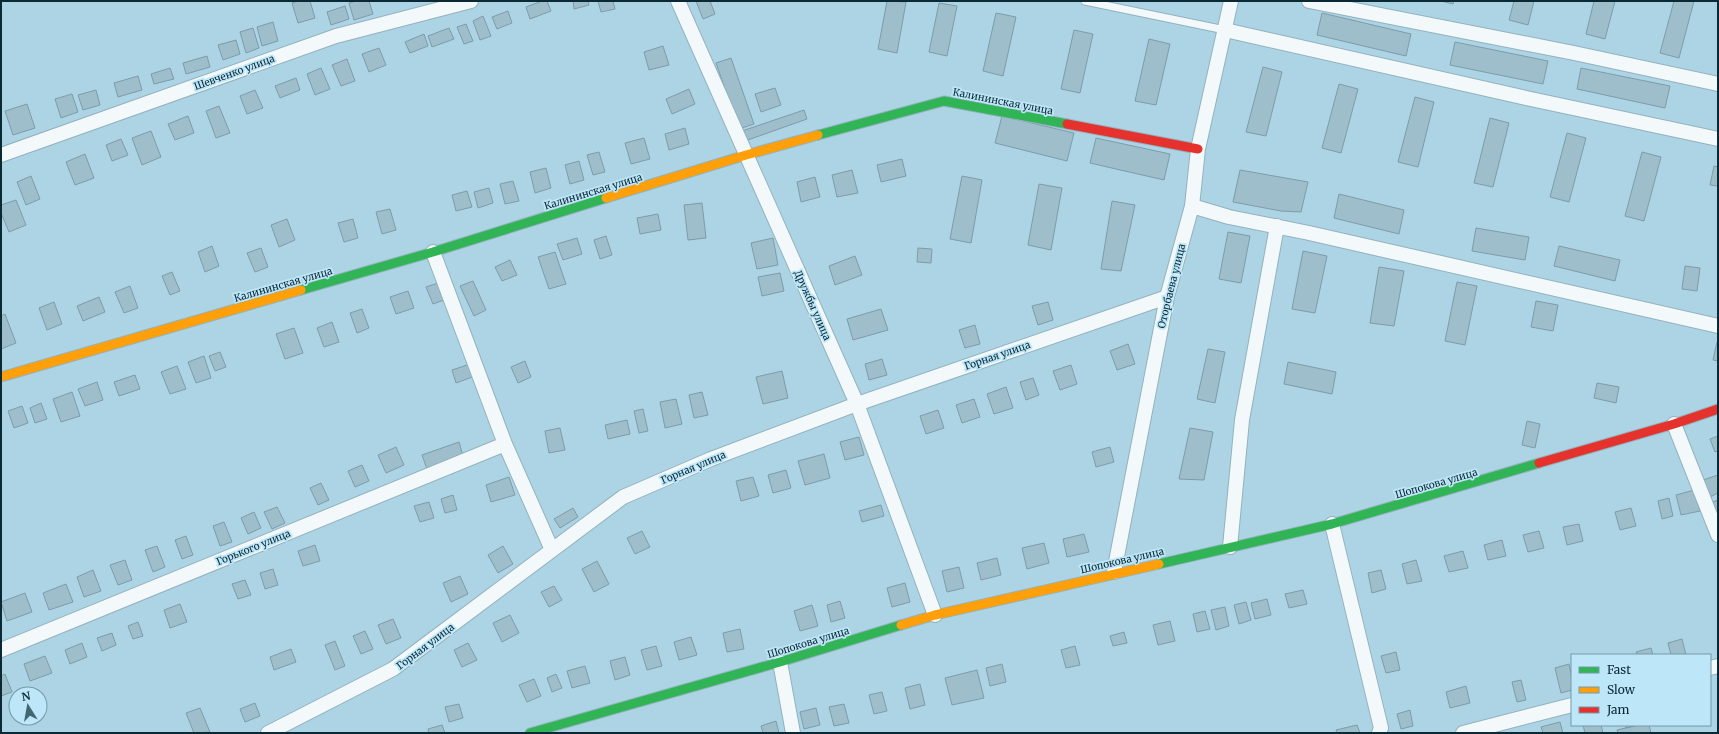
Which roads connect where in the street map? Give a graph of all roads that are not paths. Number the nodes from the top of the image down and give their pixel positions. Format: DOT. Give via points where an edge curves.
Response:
graph roads {
  1 [pos="471,1"];
  2 [pos="678,1"];
  3 [pos="1084,1"];
  4 [pos="1231,1"];
  5 [pos="1309,1"];
  6 [pos="1225,30"];
  7 [pos="1718,84"];
  8 [pos="1718,139"];
  9 [pos="1198,149"];
  10 [pos="1,155"];
  11 [pos="746,155"];
  12 [pos="1192,206"];
  13 [pos="1276,226"];
  14 [pos="433,252"];
  15 [pos="1167,297"];
  16 [pos="1718,326"];
  17 [pos="1,378"];
  18 [pos="857,404"];
  19 [pos="1718,409"];
  20 [pos="1674,424"];
  21 [pos="506,444"];
  22 [pos="1332,524"];
  23 [pos="1718,534"];
  24 [pos="1230,546"];
  25 [pos="552,550"];
  26 [pos="1114,572"];
  27 [pos="935,615"];
  28 [pos="1,650"];
  29 [pos="780,662"];
  30 [pos="1571,704"];
  31 [pos="268,733"];
  32 [pos="530,733"];
  33 [pos="793,733"];
  34 [pos="1379,733"];
  35 [pos="1464,733"];
  1 -- 10 [label="street, Шевченко улица" via="336,36"];
  2 -- 11 [label="street, Дружбы улица"];
  3 -- 6 [label="lane"];
  4 -- 6 [label="street, Оторбаева улица"];
  5 -- 7 [label="street"];
  6 -- 8 [label="street"];
  6 -- 9 [label="street, Оторбаева улица"];
  9 -- 11 [label="street, Калининская улица" via="944,101"];
  9 -- 12 [label="street, Оторбаева улица"];
  11 -- 14 [label="street, Калининская улица"];
  11 -- 18 [label="street, Дружбы улица"];
  12 -- 13 [label="street" via="1229,217"];
  12 -- 15 [label="street, Оторбаева улица"];
  13 -- 16 [label="street"];
  13 -- 24 [label="street" via="1242,420"];
  14 -- 17 [label="street, Калининская улица"];
  14 -- 21 [label="street"];
  15 -- 18 [label="street, Горная улица"];
  15 -- 26 [label="street, Оторбаева улица"];
  18 -- 25 [label="street, Горная улица" via="710,459 623,497"];
  18 -- 27 [label="street, Дружбы улица"];
  19 -- 20 [label="street, Шопокова улица"];
  20 -- 22 [label="street, Шопокова улица"];
  20 -- 23 [label="street"];
  21 -- 25 [label="street"];
  21 -- 28 [label="street, Горького улица"];
  22 -- 24 [label="street, Шопокова улица"];
  22 -- 34 [label="street" via="1381,728"];
  24 -- 26 [label="street, Шопокова улица"];
  25 -- 31 [label="street, Горная улица" via="393,670"];
  26 -- 27 [label="street, Шопокова улица"];
  27 -- 29 [label="street, Шопокова улица"];
  29 -- 32 [label="street, Шопокова улица"];
  29 -- 33 [label="street"];
  30 -- 35 [label="street"];
}
